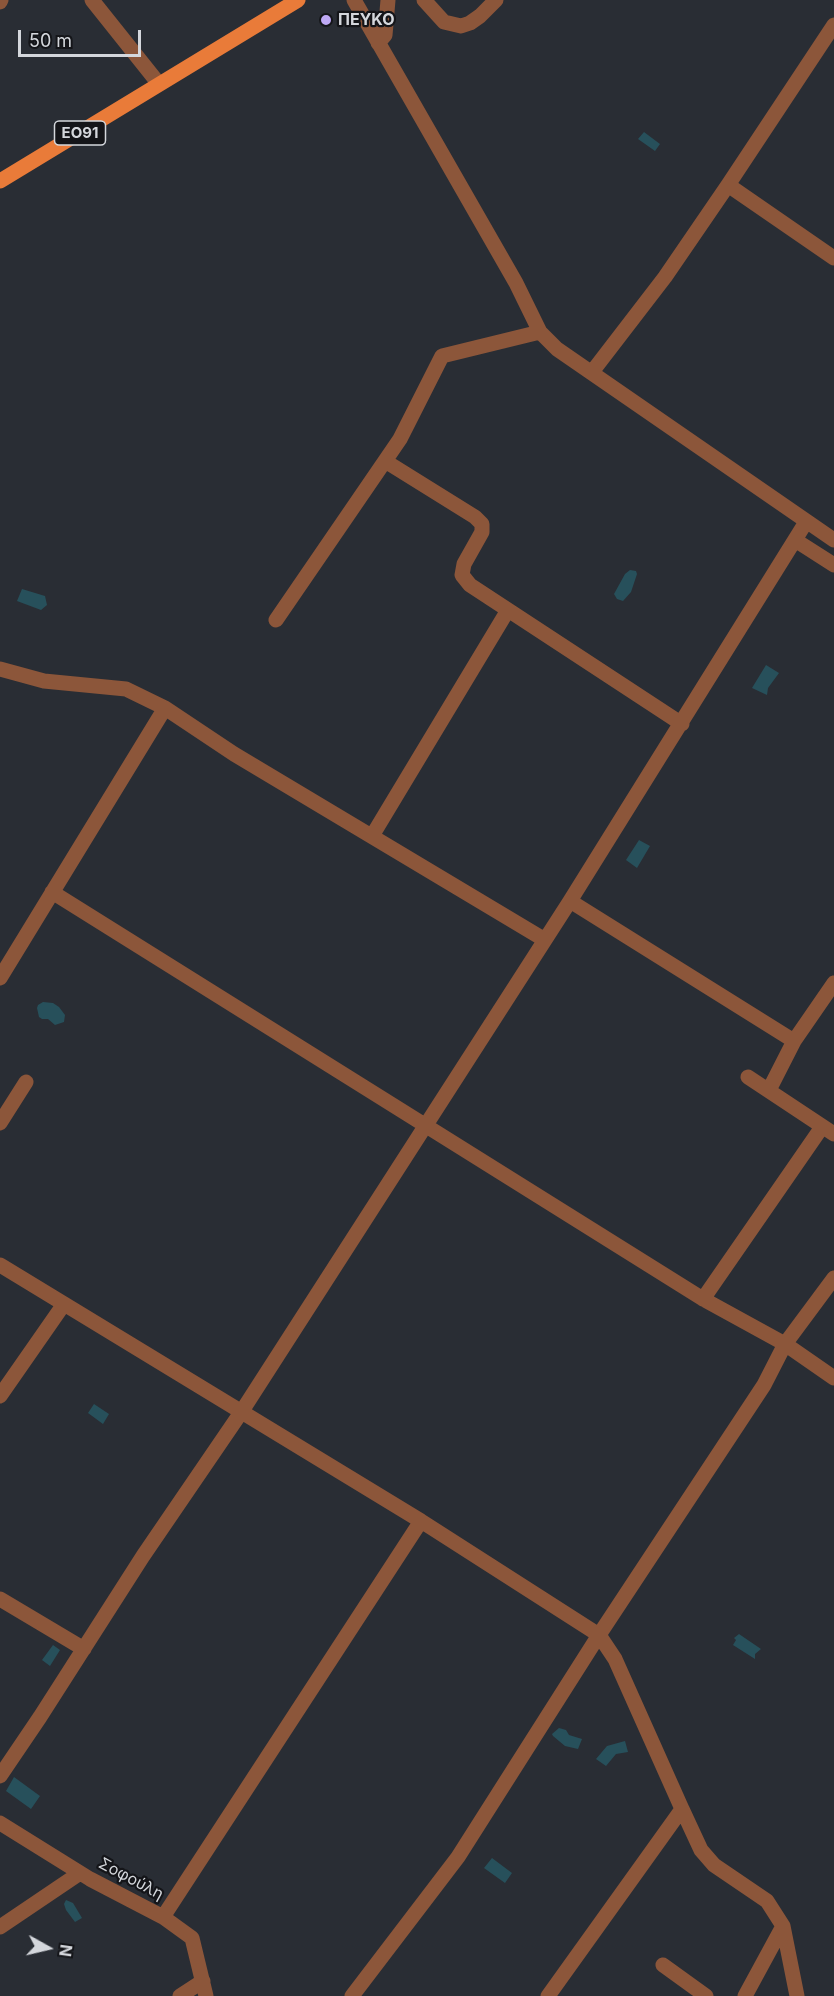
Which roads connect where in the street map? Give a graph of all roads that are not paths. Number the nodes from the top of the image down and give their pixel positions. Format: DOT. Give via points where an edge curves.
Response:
graph roads {
  1 [pos="92,0"];
  2 [pos="298,0"];
  3 [pos="354,0"];
  4 [pos="388,0"];
  5 [pos="424,0"];
  6 [pos="496,0"];
  7 [pos="834,25"];
  8 [pos="378,43"];
  9 [pos="159,84"];
  10 [pos="0,181"];
  11 [pos="728,185"];
  12 [pos="834,258"];
  13 [pos="540,332"];
  14 [pos="592,372"];
  15 [pos="385,461"];
  16 [pos="806,522"];
  17 [pos="795,540"];
  18 [pos="834,540"];
  19 [pos="834,565"];
  20 [pos="508,610"];
  21 [pos="276,620"];
  22 [pos="0,669"];
  23 [pos="165,708"];
  24 [pos="682,724"];
  25 [pos="372,836"];
  26 [pos="52,892"];
  27 [pos="570,901"];
  28 [pos="545,940"];
  29 [pos="0,978"];
  30 [pos="834,984"];
  31 [pos="794,1041"];
  32 [pos="748,1077"];
  33 [pos="26,1082"];
  34 [pos="769,1090"];
  35 [pos="0,1123"];
  36 [pos="426,1126"];
  37 [pos="828,1131"];
  38 [pos="0,1265"];
  39 [pos="834,1278"];
  40 [pos="703,1299"];
  41 [pos="64,1304"];
  42 [pos="785,1344"];
  43 [pos="834,1378"];
  44 [pos="0,1396"];
  45 [pos="242,1411"];
  46 [pos="422,1521"];
  47 [pos="0,1599"];
  48 [pos="599,1635"];
  49 [pos="84,1649"];
  50 [pos="0,1776"];
  51 [pos="682,1809"];
  52 [pos="0,1823"];
  53 [pos="80,1873"];
  54 [pos="163,1917"];
  55 [pos="783,1926"];
  56 [pos="0,1927"];
  57 [pos="663,1965"];
  58 [pos="202,1981"];
  59 [pos="180,1996"];
  60 [pos="206,1996"];
  61 [pos="352,1996"];
  62 [pos="548,1996"];
  63 [pos="706,1996"];
  64 [pos="745,1996"];
  65 [pos="797,1996"];
  1 -- 9 [label="street"];
  2 -- 9 [label="main road, ΕΟ91"];
  3 -- 8 [label="street"];
  4 -- 8 [label="street" via="385,35"];
  5 -- 6 [label="street" via="444,22 461,26 480,16"];
  7 -- 11 [label="street"];
  8 -- 13 [label="street" via="516,283"];
  9 -- 10 [label="main road, ΕΟ91"];
  11 -- 12 [label="street"];
  11 -- 14 [label="street" via="665,277"];
  13 -- 14 [label="street" via="557,349"];
  13 -- 15 [label="street" via="442,356"];
  14 -- 16 [label="street"];
  15 -- 20 [label="street" via="482,524 462,575 470,585"];
  15 -- 21 [label="street"];
  16 -- 17 [label="street"];
  16 -- 18 [label="street"];
  17 -- 19 [label="street"];
  17 -- 24 [label="street"];
  20 -- 24 [label="street"];
  20 -- 25 [label="street"];
  22 -- 23 [label="street" via="44,681 126,689"];
  23 -- 25 [label="street"];
  23 -- 26 [label="street"];
  24 -- 27 [label="street"];
  25 -- 28 [label="street"];
  26 -- 29 [label="street"];
  26 -- 36 [label="street"];
  27 -- 28 [label="street"];
  27 -- 31 [label="street"];
  28 -- 36 [label="street"];
  30 -- 31 [label="street"];
  31 -- 34 [label="street"];
  32 -- 34 [label="street"];
  33 -- 35 [label="street"];
  34 -- 37 [label="street"];
  36 -- 40 [label="street"];
  36 -- 45 [label="street"];
  37 -- 40 [label="street"];
  38 -- 41 [label="street"];
  39 -- 42 [label="street"];
  40 -- 42 [label="street"];
  41 -- 44 [label="street"];
  41 -- 45 [label="street"];
  42 -- 43 [label="street"];
  42 -- 48 [label="street" via="764,1385"];
  45 -- 46 [label="street"];
  45 -- 49 [label="street"];
  46 -- 48 [label="street"];
  46 -- 54 [label="street"];
  47 -- 49 [label="street"];
  48 -- 51 [label="street" via="615,1659"];
  48 -- 61 [label="street" via="458,1857"];
  49 -- 50 [label="street"];
  51 -- 55 [label="street" via="701,1850 714,1865 767,1901"];
  51 -- 62 [label="street"];
  52 -- 53 [label="street, Σοφούλη"];
  53 -- 54 [label="street, Σοφούλη"];
  53 -- 56 [label="street"];
  54 -- 58 [label="street, Σοφούλη" via="192,1938"];
  55 -- 64 [label="street"];
  55 -- 65 [label="street"];
  57 -- 63 [label="street"];
  58 -- 59 [label="street"];
  58 -- 60 [label="street, Σοφούλη"];
}
